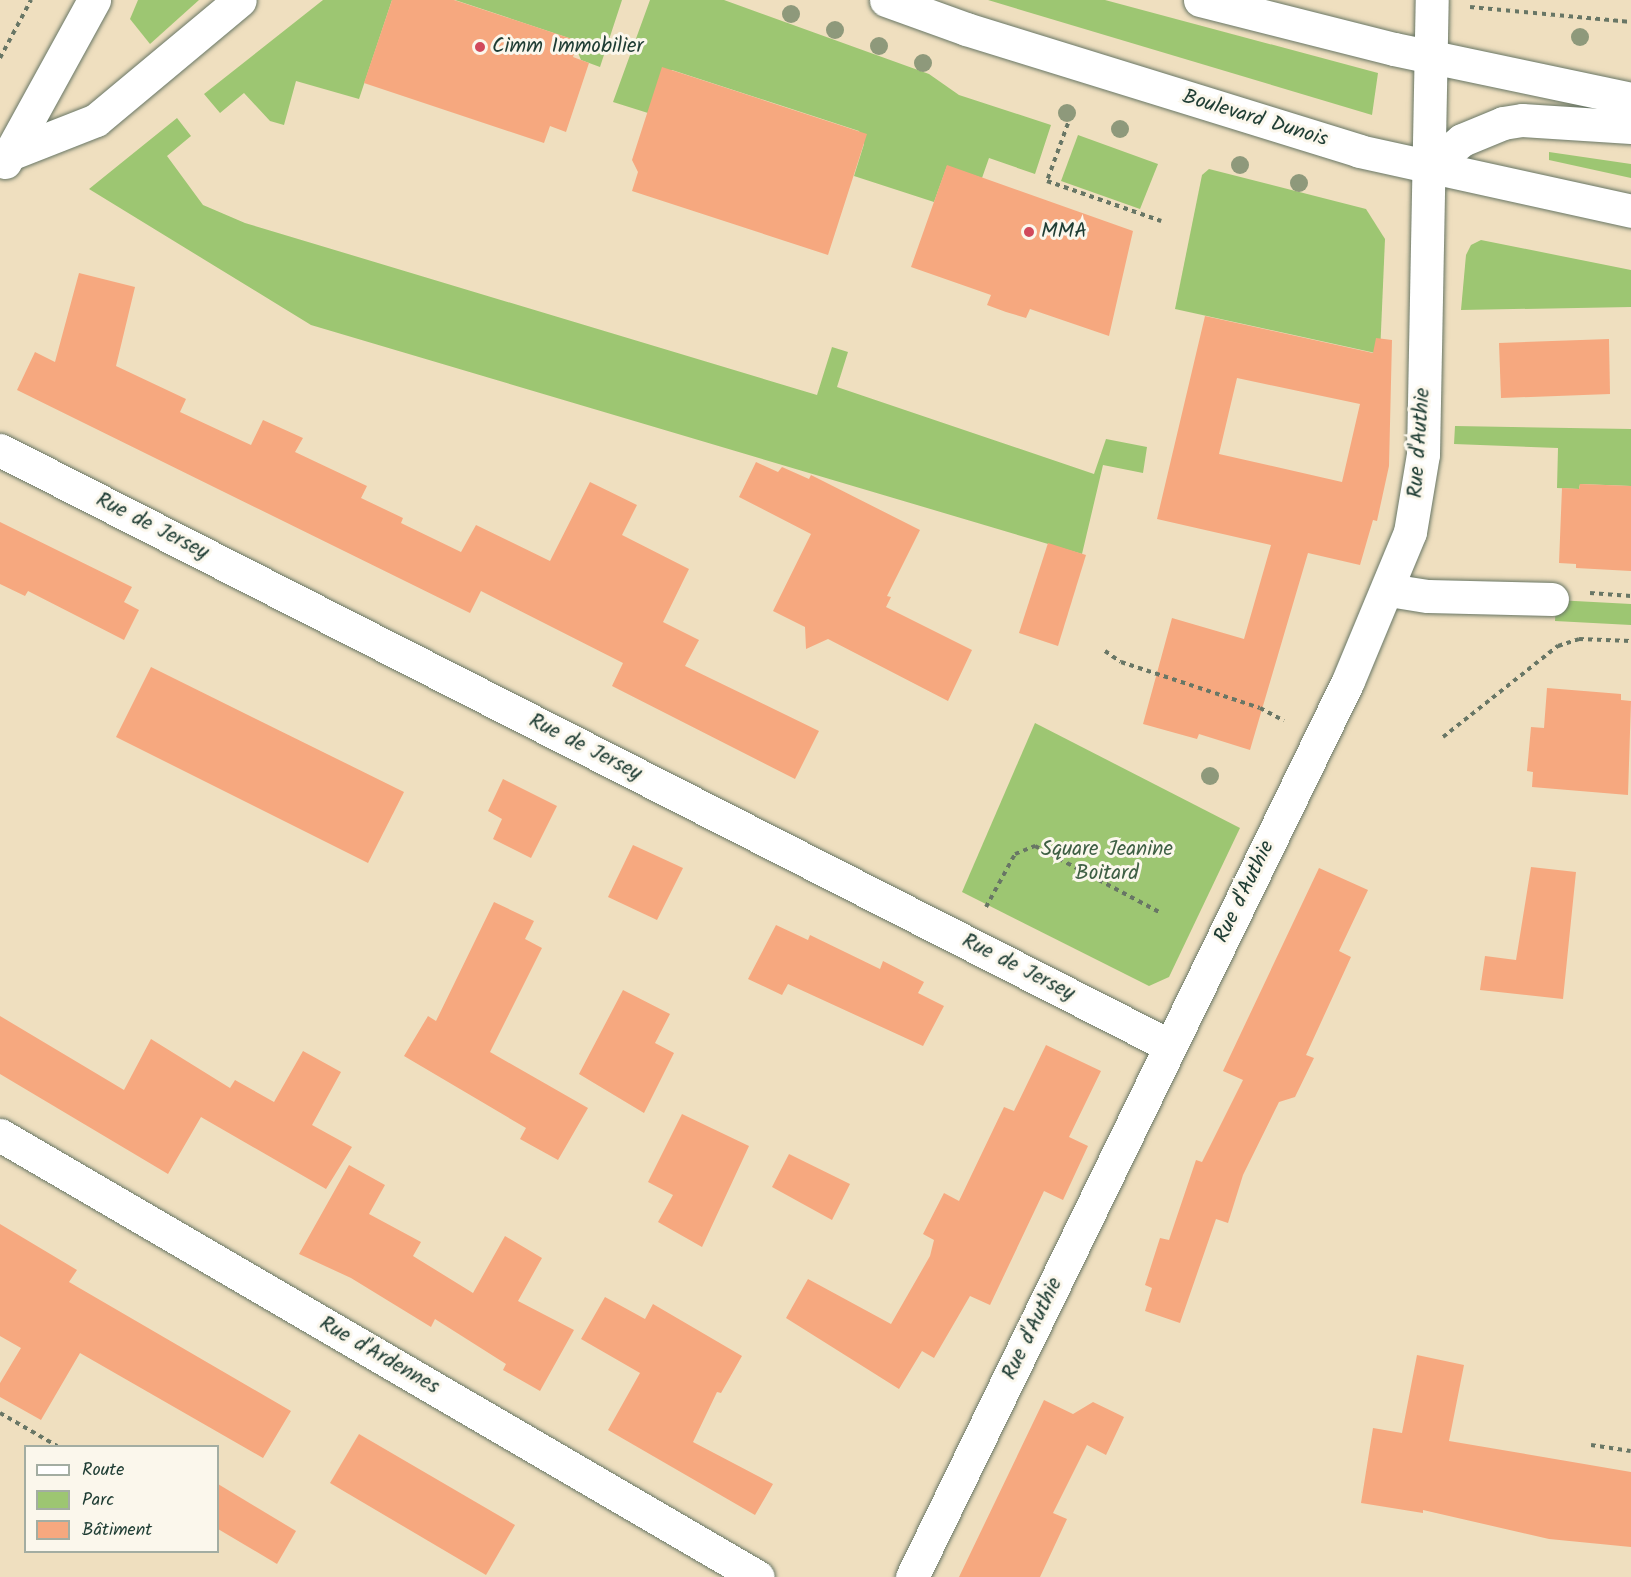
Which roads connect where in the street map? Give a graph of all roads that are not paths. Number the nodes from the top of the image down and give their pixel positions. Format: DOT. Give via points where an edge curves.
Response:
graph roads {
  1 [pos="94,0"];
  2 [pos="240,0"];
  3 [pos="886,0"];
  4 [pos="1200,0"];
  5 [pos="1446,3"];
  6 [pos="1430,56"];
  7 [pos="1631,99"];
  8 [pos="1631,128"];
  9 [pos="6,161"];
  10 [pos="1429,168"];
  11 [pos="1631,211"];
  12 [pos="0,450"];
  13 [pos="1389,590"];
  14 [pos="1552,599"];
  15 [pos="1170,1046"];
  16 [pos="0,1135"];
  17 [pos="758,1577"];
  18 [pos="912,1577"];
  1 -- 9 [label="street"];
  2 -- 9 [label="street" via="96,120"];
  3 -- 10 [label="street, Boulevard Dunois" via="1181,96"];
  4 -- 6 [label="street"];
  5 -- 6 [label="street"];
  6 -- 7 [label="street"];
  6 -- 10 [label="street, Rue d'Authie"];
  8 -- 10 [label="street" via="1522,120 1503,123 1462,140"];
  10 -- 11 [label="street, Boulevard Dunois"];
  10 -- 13 [label="street, Rue d'Authie" via="1423,454 1410,532"];
  12 -- 15 [label="street, Rue de Jersey"];
  13 -- 14 [label="street" via="1428,596"];
  13 -- 15 [label="street, Rue d'Authie"];
  15 -- 18 [label="street, Rue d'Authie"];
  16 -- 17 [label="street, Rue d'Ardennes"];
}
